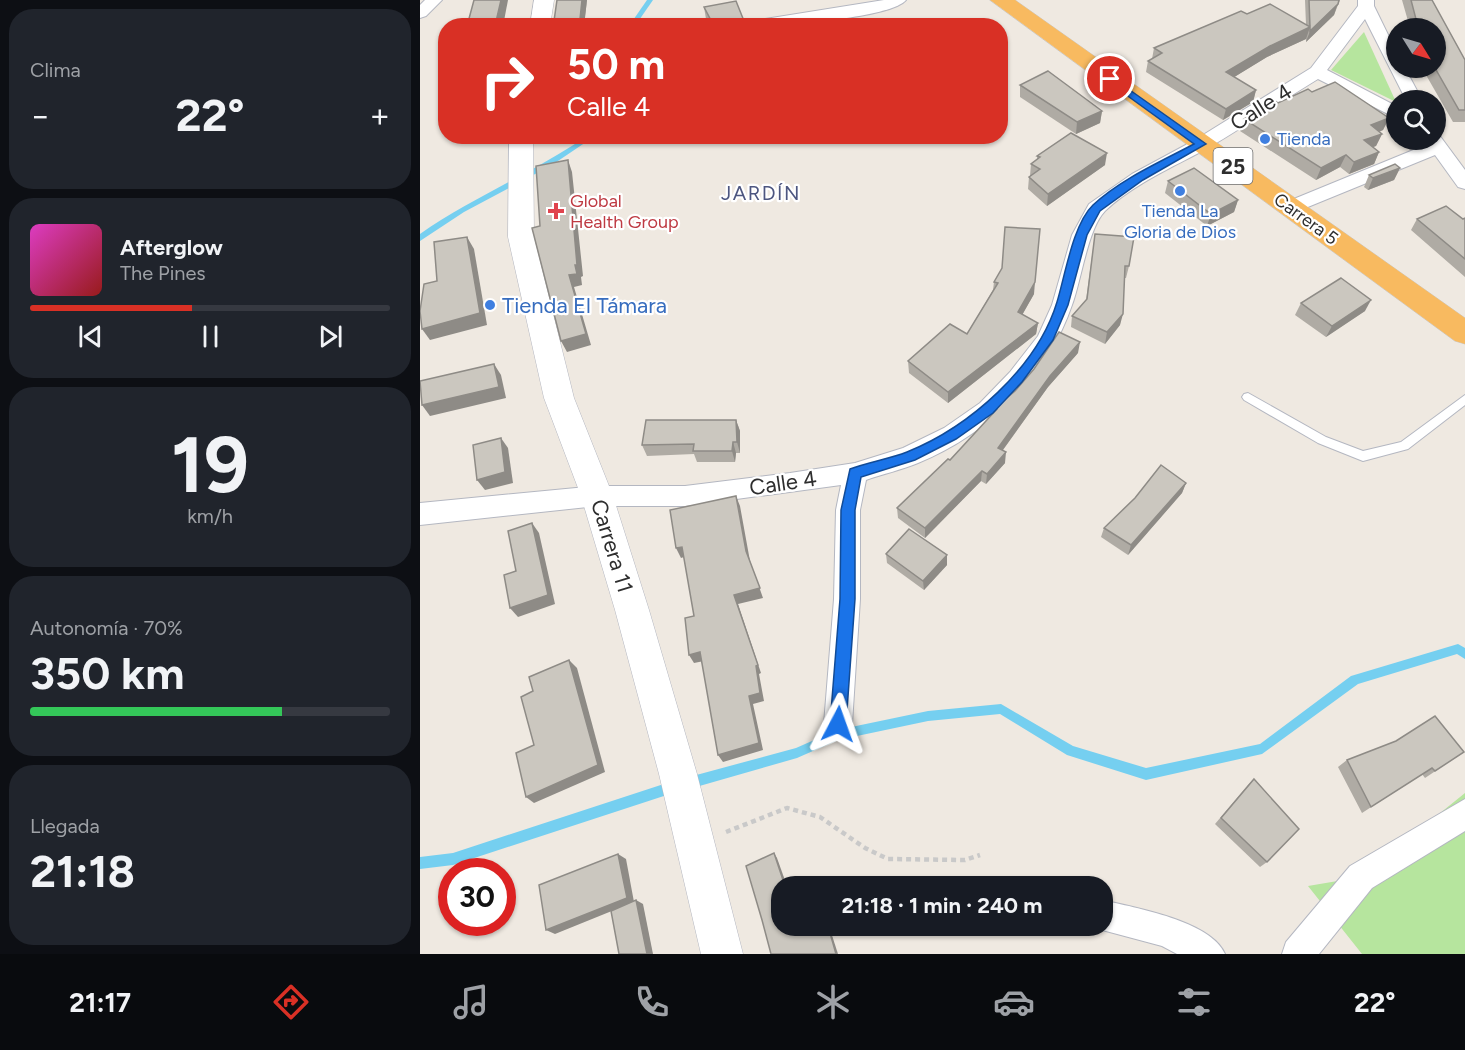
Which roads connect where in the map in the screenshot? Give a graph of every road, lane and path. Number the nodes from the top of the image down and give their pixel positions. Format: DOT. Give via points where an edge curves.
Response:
graph roads {
  1 [pos="434,0"];
  2 [pos="544,0"];
  3 [pos="898,0"];
  4 [pos="1001,0"];
  5 [pos="1366,3"];
  6 [pos="420,13"];
  7 [pos="541,18"];
  8 [pos="805,18"];
  9 [pos="1386,44"];
  10 [pos="1317,72"];
  11 [pos="1386,108"];
  12 [pos="521,144"];
  13 [pos="1201,144"];
  14 [pos="1420,150"];
  15 [pos="1441,150"];
  16 [pos="1465,183"];
  17 [pos="1291,207"];
  18 [pos="1465,333"];
  19 [pos="1248,397"];
  20 [pos="1465,399"];
  21 [pos="855,473"];
  22 [pos="597,496"];
  23 [pos="420,514"];
  24 [pos="838,724"];
  25 [pos="1465,814"];
  26 [pos="696,843"];
  27 [pos="980,855"];
  28 [pos="1113,919"];
  29 [pos="722,954"];
  30 [pos="1209,954"];
  31 [pos="1298,954"];
  1 -- 6 [label="street"];
  2 -- 7 [label="street"];
  3 -- 8 [label="street"];
  4 -- 13 [label="highway, Carrera 5 / 25"];
  5 -- 9 [label="street"];
  5 -- 10 [label="street, Calle 4"];
  10 -- 11 [label="street"];
  10 -- 13 [label="street, Calle 4"];
  12 -- 22 [label="street, Carrera 11" via="521,237 559,399"];
  13 -- 17 [label="highway, Carrera 5 / 25"];
  13 -- 21 [label="street, Calle 4" via="1139,178 1096,208 1082,235 1062,305 1047,340 988,409 952,435 910,456"];
  14 -- 17 [label="street"];
  15 -- 16 [label="street"];
  17 -- 18 [label="highway, Carrera 5 / 25"];
  19 -- 20 [label="lane" via="1322,440 1363,456 1404,446"];
  21 -- 22 [label="street, Calle 4" via="685,496"];
  21 -- 24 [label="street" via="848,510 847,599"];
  22 -- 23 [label="street, Calle 4"];
  22 -- 26 [label="street, Carrera 11"];
  25 -- 31 [label="street" via="1361,877"];
  26 -- 27 [label="path" via="787,808 820,817 888,859 964,860"];
  26 -- 29 [label="street, Carrera 11"];
  28 -- 30 [label="street" via="1167,931"];
}
